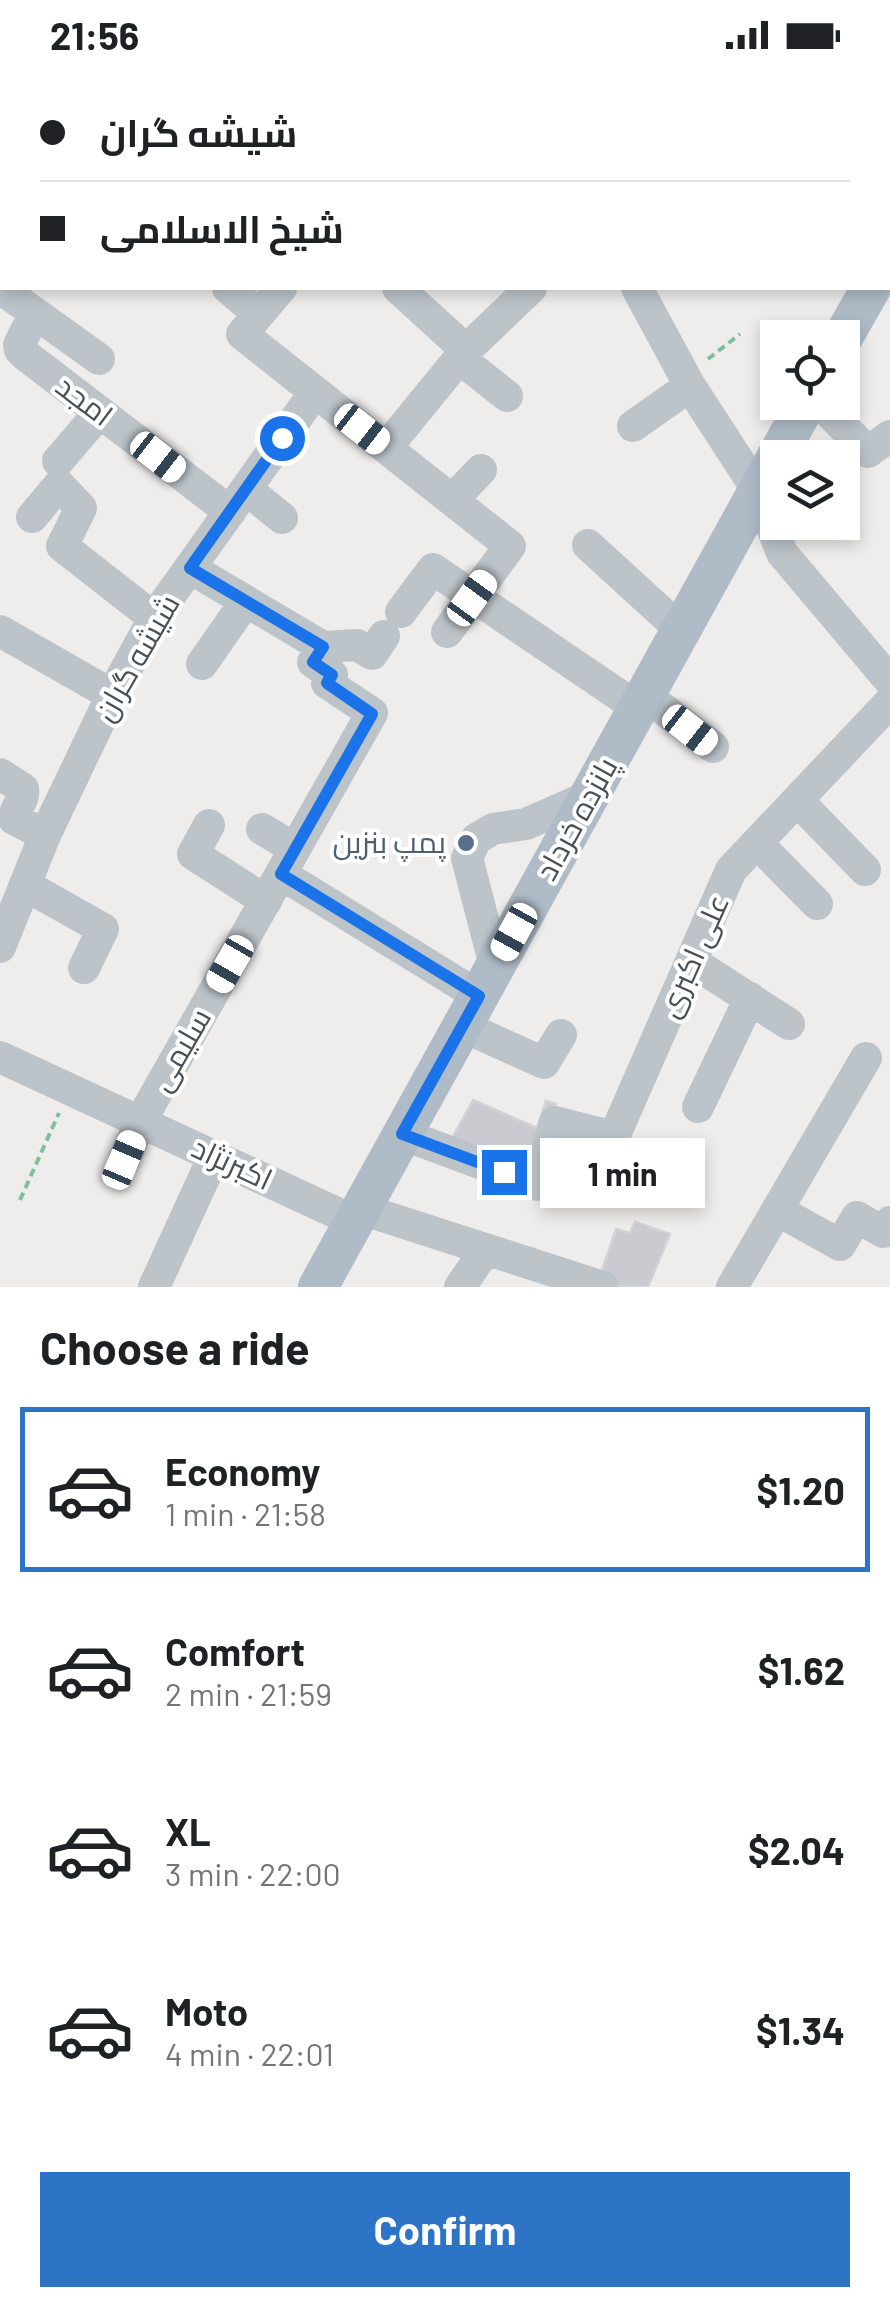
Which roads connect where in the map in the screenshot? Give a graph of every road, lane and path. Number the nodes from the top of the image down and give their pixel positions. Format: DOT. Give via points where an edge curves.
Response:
graph roads {
  1 [pos="3,290"];
  2 [pos="230,290"];
  3 [pos="279,290"];
  4 [pos="400,290"];
  5 [pos="530,290"];
  6 [pos="638,290"];
  7 [pos="870,290"];
  8 [pos="35,313"];
  9 [pos="258,314"];
  10 [pos="853,320"];
  11 [pos="740,334"];
  12 [pos="463,354"];
  13 [pos="99,360"];
  14 [pos="688,381"];
  15 [pos="316,392"];
  16 [pos="507,396"];
  17 [pos="100,412"];
  18 [pos="797,420"];
  19 [pos="837,420"];
  20 [pos="633,426"];
  21 [pos="890,436"];
  22 [pos="386,448"];
  23 [pos="58,461"];
  24 [pos="481,470"];
  25 [pos="758,492"];
  26 [pos="452,500"];
  27 [pos="238,501"];
  28 [pos="32,516"];
  29 [pos="282,518"];
  30 [pos="588,545"];
  31 [pos="190,568"];
  32 [pos="472,598"];
  33 [pos="245,602"];
  34 [pos="154,618"];
  35 [pos="681,630"];
  36 [pos="0,631"];
  37 [pos="448,632"];
  38 [pos="323,647"];
  39 [pos="202,664"];
  40 [pos="890,682"];
  41 [pos="112,695"];
  42 [pos="642,702"];
  43 [pos="890,702"];
  44 [pos="713,748"];
  45 [pos="0,774"];
  46 [pos="590,796"];
  47 [pos="798,800"];
  48 [pos="209,825"];
  49 [pos="262,829"];
  50 [pos="45,835"];
  51 [pos="757,843"];
  52 [pos="865,870"];
  53 [pos="281,875"];
  54 [pos="15,888"];
  55 [pos="817,904"];
  56 [pos="0,947"];
  57 [pos="692,961"];
  58 [pos="84,968"];
  59 [pos="479,996"];
  60 [pos="750,998"];
  61 [pos="789,1024"];
  62 [pos="561,1034"];
  63 [pos="0,1057"];
  64 [pos="866,1058"];
  65 [pos="69,1089"];
  66 [pos="698,1108"];
  67 [pos="140,1122"];
  68 [pos="402,1134"];
  69 [pos="214,1156"];
  70 [pos="124,1160"];
  71 [pos="20,1200"];
  72 [pos="777,1210"];
  73 [pos="358,1215"];
  74 [pos="890,1222"];
  75 [pos="486,1249"];
  76 [pos="542,1278"];
  77 [pos="154,1287"];
  78 [pos="318,1287"];
  79 [pos="460,1287"];
  80 [pos="603,1287"];
  81 [pos="732,1287"];
  1 -- 8 [label="street"];
  2 -- 9 [label="street"];
  3 -- 9 [label="street"];
  4 -- 12 [label="street"];
  5 -- 12 [label="street"];
  6 -- 14 [label="street"];
  7 -- 10 [label="main road"];
  8 -- 13 [label="street"];
  8 -- 17 [label="street, امجد" via="20,350"];
  9 -- 15 [label="street" via="242,334"];
  11 -- 14 [label="path"];
  12 -- 16 [label="street"];
  12 -- 22 [label="street"];
  14 -- 20 [label="street"];
  14 -- 25 [label="street"];
  15 -- 22 [label="street"];
  15 -- 27 [label="street, شیشه گران"];
  17 -- 23 [label="street"];
  17 -- 27 [label="street, امجد"];
  18 -- 25 [label="main road, پانزده خرداد"];
  19 -- 21 [label="street" via="868,452"];
  22 -- 26 [label="street"];
  24 -- 26 [label="street"];
  25 -- 35 [label="main road, پانزده خرداد"];
  25 -- 40 [label="street" via="782,553"];
  26 -- 32 [label="street" via="510,546"];
  27 -- 29 [label="street, امجد"];
  27 -- 31 [label="street, شیشه گران"];
  28 -- 34 [label="street" via="59,486 81,508 62,546"];
  30 -- 35 [label="street"];
  31 -- 33 [label="street"];
  31 -- 34 [label="street, شیشه گران"];
  32 -- 37 [label="street"];
  32 -- 38 [label="street" via="433,569 372,654 356,644"];
  32 -- 42 [label="street"];
  33 -- 38 [label="street"];
  33 -- 39 [label="street"];
  34 -- 41 [label="street, شیشه گران"];
  35 -- 42 [label="main road, پانزده خرداد"];
  36 -- 41 [label="street"];
  38 -- 53 [label="street, سلیمی" via="313,662 332,675 327,683 372,714"];
  41 -- 50 [label="street, شیشه گران"];
  42 -- 44 [label="street"];
  42 -- 46 [label="main road, پانزده خرداد"];
  43 -- 47 [label="street, علی اکبری"];
  45 -- 50 [label="street" via="24,789 14,819"];
  46 -- 59 [label="main road, پانزده خرداد"];
  46 -- 59 [label="street" via="476,839 467,858"];
  47 -- 51 [label="street, علی اکبری"];
  47 -- 52 [label="street"];
  48 -- 53 [label="street" via="194,854"];
  49 -- 53 [label="street"];
  50 -- 54 [label="street, شیشه گران"];
  51 -- 55 [label="street"];
  51 -- 57 [label="street, علی اکبری" via="732,870"];
  53 -- 59 [label="street"];
  53 -- 67 [label="street, سلیمی"];
  54 -- 56 [label="street, شیشه گران"];
  54 -- 58 [label="street" via="103,929"];
  57 -- 60 [label="street"];
  57 -- 68 [label="street, علی اکبری" via="614,1137 556,1122 538,1185"];
  59 -- 62 [label="street" via="544,1063"];
  59 -- 68 [label="main road, پانزده خرداد"];
  60 -- 61 [label="street"];
  60 -- 66 [label="street"];
  63 -- 65 [label="street, اکبرنژاد"];
  64 -- 72 [label="street"];
  65 -- 67 [label="street, اکبرنژاد"];
  65 -- 71 [label="path"];
  67 -- 69 [label="street, اکبرنژاد"];
  67 -- 70 [label="street, سلیمی"];
  68 -- 73 [label="main road, پانزده خرداد"];
  69 -- 73 [label="street, اکبرنژاد"];
  69 -- 77 [label="street"];
  72 -- 74 [label="street" via="840,1245 857,1217 883,1232"];
  72 -- 81 [label="street"];
  73 -- 75 [label="street, اکبرنژاد"];
  73 -- 78 [label="main road, پانزده خرداد"];
  75 -- 76 [label="street, اکبرنژاد"];
  75 -- 79 [label="street"];
  76 -- 80 [label="street, اکبرنژاد"];
}
